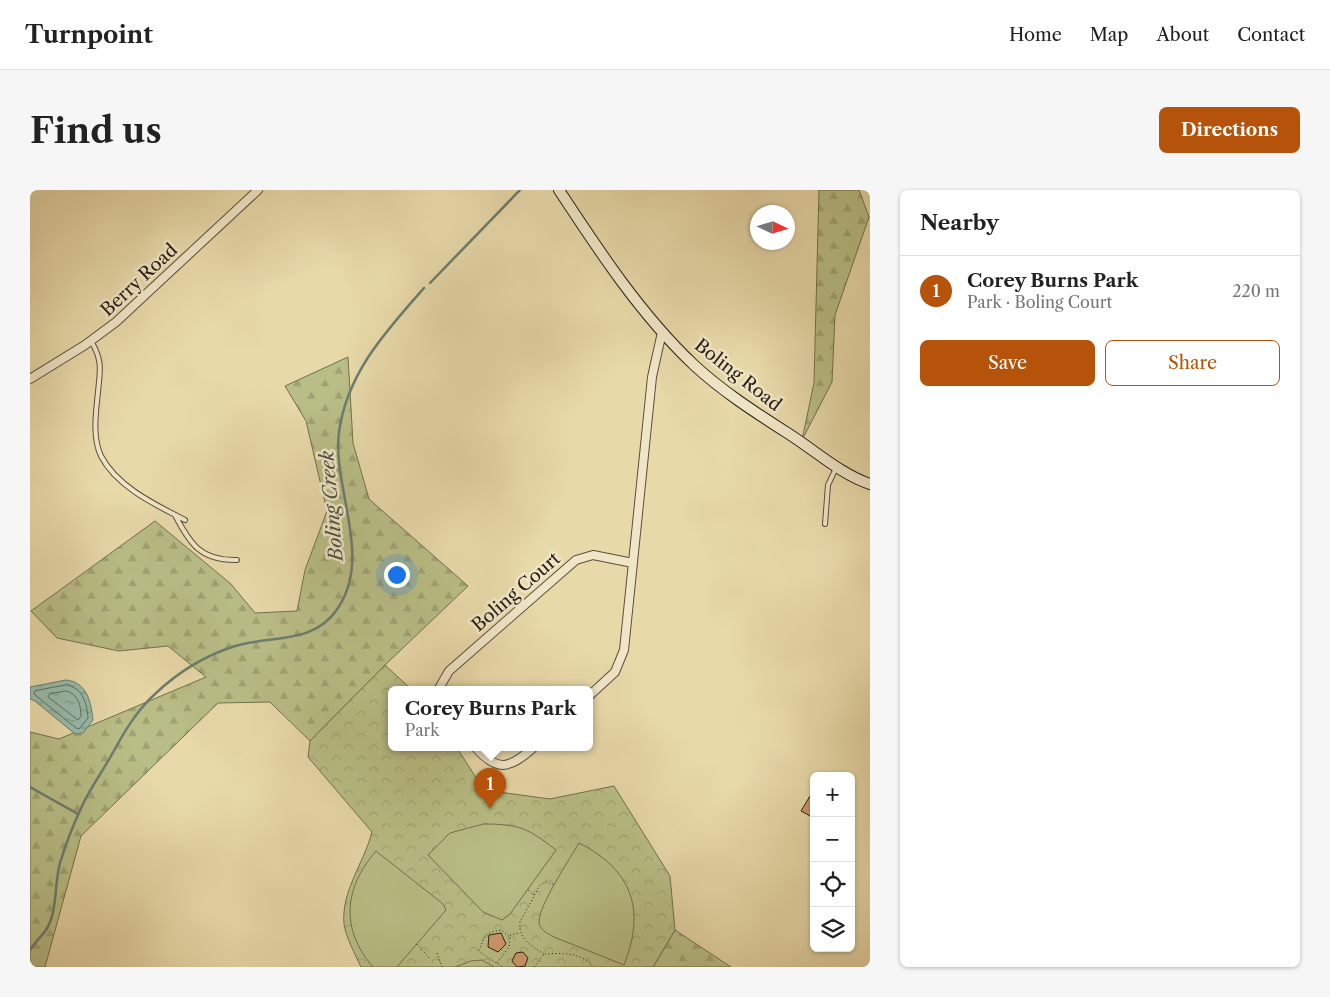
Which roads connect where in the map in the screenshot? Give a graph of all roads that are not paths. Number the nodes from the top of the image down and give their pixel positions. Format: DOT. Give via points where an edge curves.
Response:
graph roads {
  1 [pos="258,190"];
  2 [pos="559,190"];
  3 [pos="662,332"];
  4 [pos="91,341"];
  5 [pos="30,379"];
  6 [pos="837,466"];
  7 [pos="870,484"];
  8 [pos="175,514"];
  9 [pos="185,520"];
  10 [pos="824,524"];
  11 [pos="237,560"];
  12 [pos="633,563"];
  13 [pos="440,686"];
  14 [pos="593,692"];
  15 [pos="479,751"];
  16 [pos="528,751"];
  1 -- 4 [label="street, Berry Road" via="116,322"];
  2 -- 3 [label="street, Boling Road"];
  3 -- 6 [label="street, Boling Road" via="706,376"];
  3 -- 12 [label="street" via="652,377"];
  4 -- 5 [label="street, Berry Road"];
  4 -- 8 [label="lane" via="99,354 101,367 95,426 101,456 116,476 133,490"];
  6 -- 7 [label="street, Boling Road"];
  6 -- 10 [label="lane" via="828,484"];
  8 -- 9 [label="lane"];
  8 -- 11 [label="lane" via="187,536 202,553 214,558"];
  12 -- 13 [label="street, Boling Court" via="593,555 576,560 449,671"];
  12 -- 14 [label="street" via="623,658 615,672"];
  15 -- 16 [label="street" via="502,766 514,763"];
}
